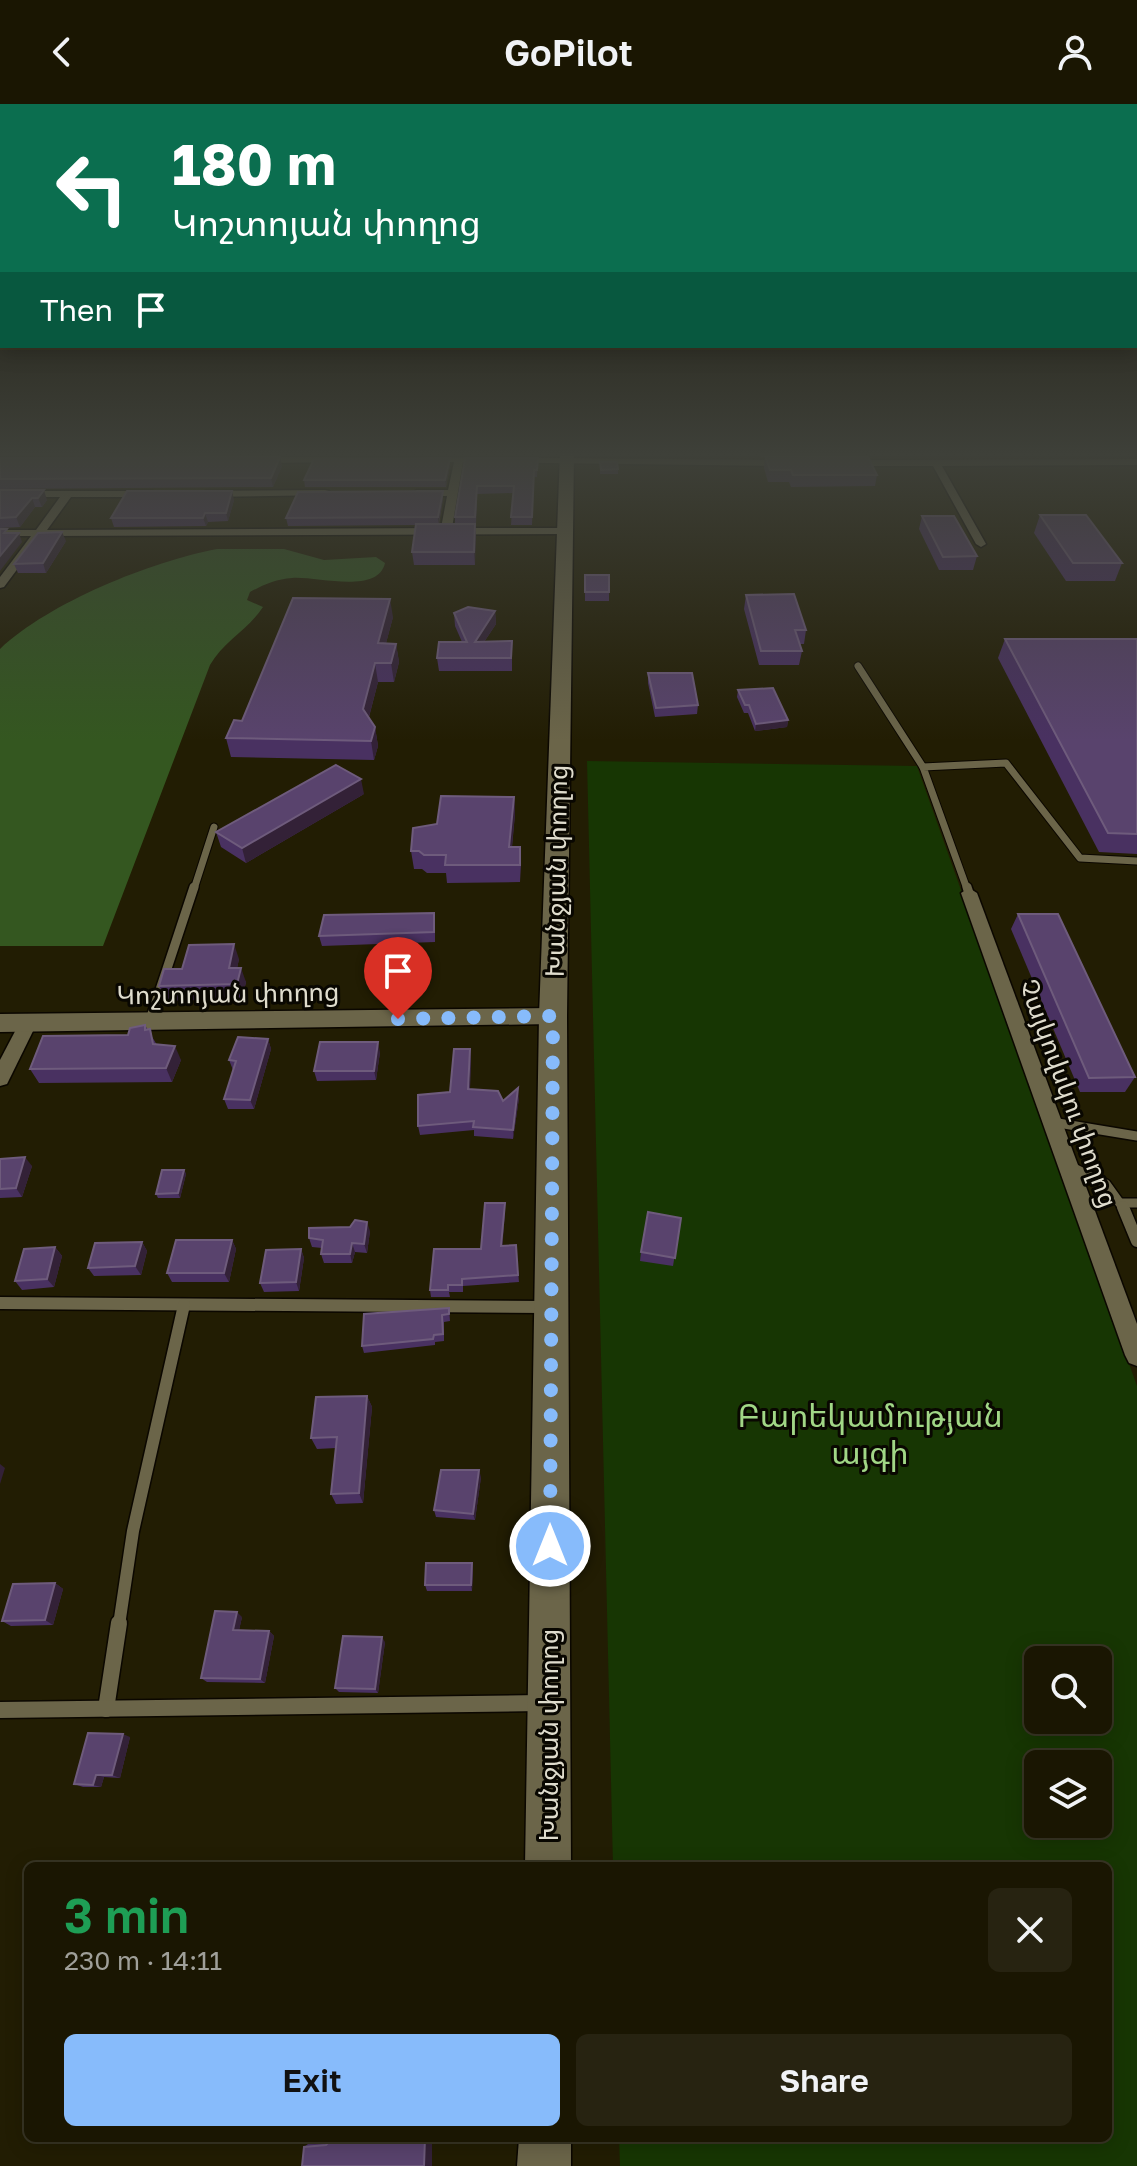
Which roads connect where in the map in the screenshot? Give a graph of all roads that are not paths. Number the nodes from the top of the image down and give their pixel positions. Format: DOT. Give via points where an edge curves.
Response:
graph roads {
  1 [pos="26,548"];
  2 [pos="564,548"];
  3 [pos="0,585"];
  4 [pos="858,666"];
  5 [pos="923,767"];
  6 [pos="214,827"];
  7 [pos="1137,861"];
  8 [pos="969,893"];
  9 [pos="553,1016"];
  10 [pos="0,1023"];
  11 [pos="28,1023"];
  12 [pos="149,1023"];
  13 [pos="0,1079"];
  14 [pos="1052,1122"];
  15 [pos="1137,1136"];
  16 [pos="1068,1165"];
  17 [pos="1121,1203"];
  18 [pos="1137,1203"];
  19 [pos="1137,1241"];
  20 [pos="0,1303"];
  21 [pos="184,1305"];
  22 [pos="551,1307"];
  23 [pos="1137,1355"];
  24 [pos="549,1703"];
  25 [pos="106,1709"];
  26 [pos="0,1710"];
  27 [pos="548,1862"];
  28 [pos="545,2142"];
  29 [pos="544,2166"];
  1 -- 3 [label="street"];
  2 -- 9 [label="main road, Խանջյան փողոց"];
  4 -- 5 [label="lane"];
  5 -- 7 [label="lane" via="1006,763 1080,858"];
  5 -- 8 [label="lane"];
  6 -- 12 [label="lane"];
  8 -- 14 [label="street, Չայկովսկու փողոց"];
  9 -- 12 [label="street, Կոշտոյան փողոց"];
  9 -- 22 [label="main road, Խանջյան փողոց"];
  10 -- 11 [label="street, Կոշտոյան փողոց"];
  11 -- 12 [label="street, Կոշտոյան փողոց"];
  11 -- 13 [label="street"];
  14 -- 15 [label="lane"];
  14 -- 16 [label="street, Չայկովսկու փողոց"];
  16 -- 17 [label="lane" via="1103,1178"];
  16 -- 23 [label="street, Չայկովսկու փողոց"];
  17 -- 18 [label="lane"];
  17 -- 19 [label="lane"];
  20 -- 21 [label="lane"];
  21 -- 22 [label="lane"];
  21 -- 25 [label="lane" via="133,1531"];
  22 -- 24 [label="main road, Խանջյան փողոց"];
  24 -- 25 [label="lane"];
  24 -- 27 [label="main road, Խանջյան փողոց"];
  25 -- 26 [label="lane"];
  28 -- 29 [label="main road"];
}
